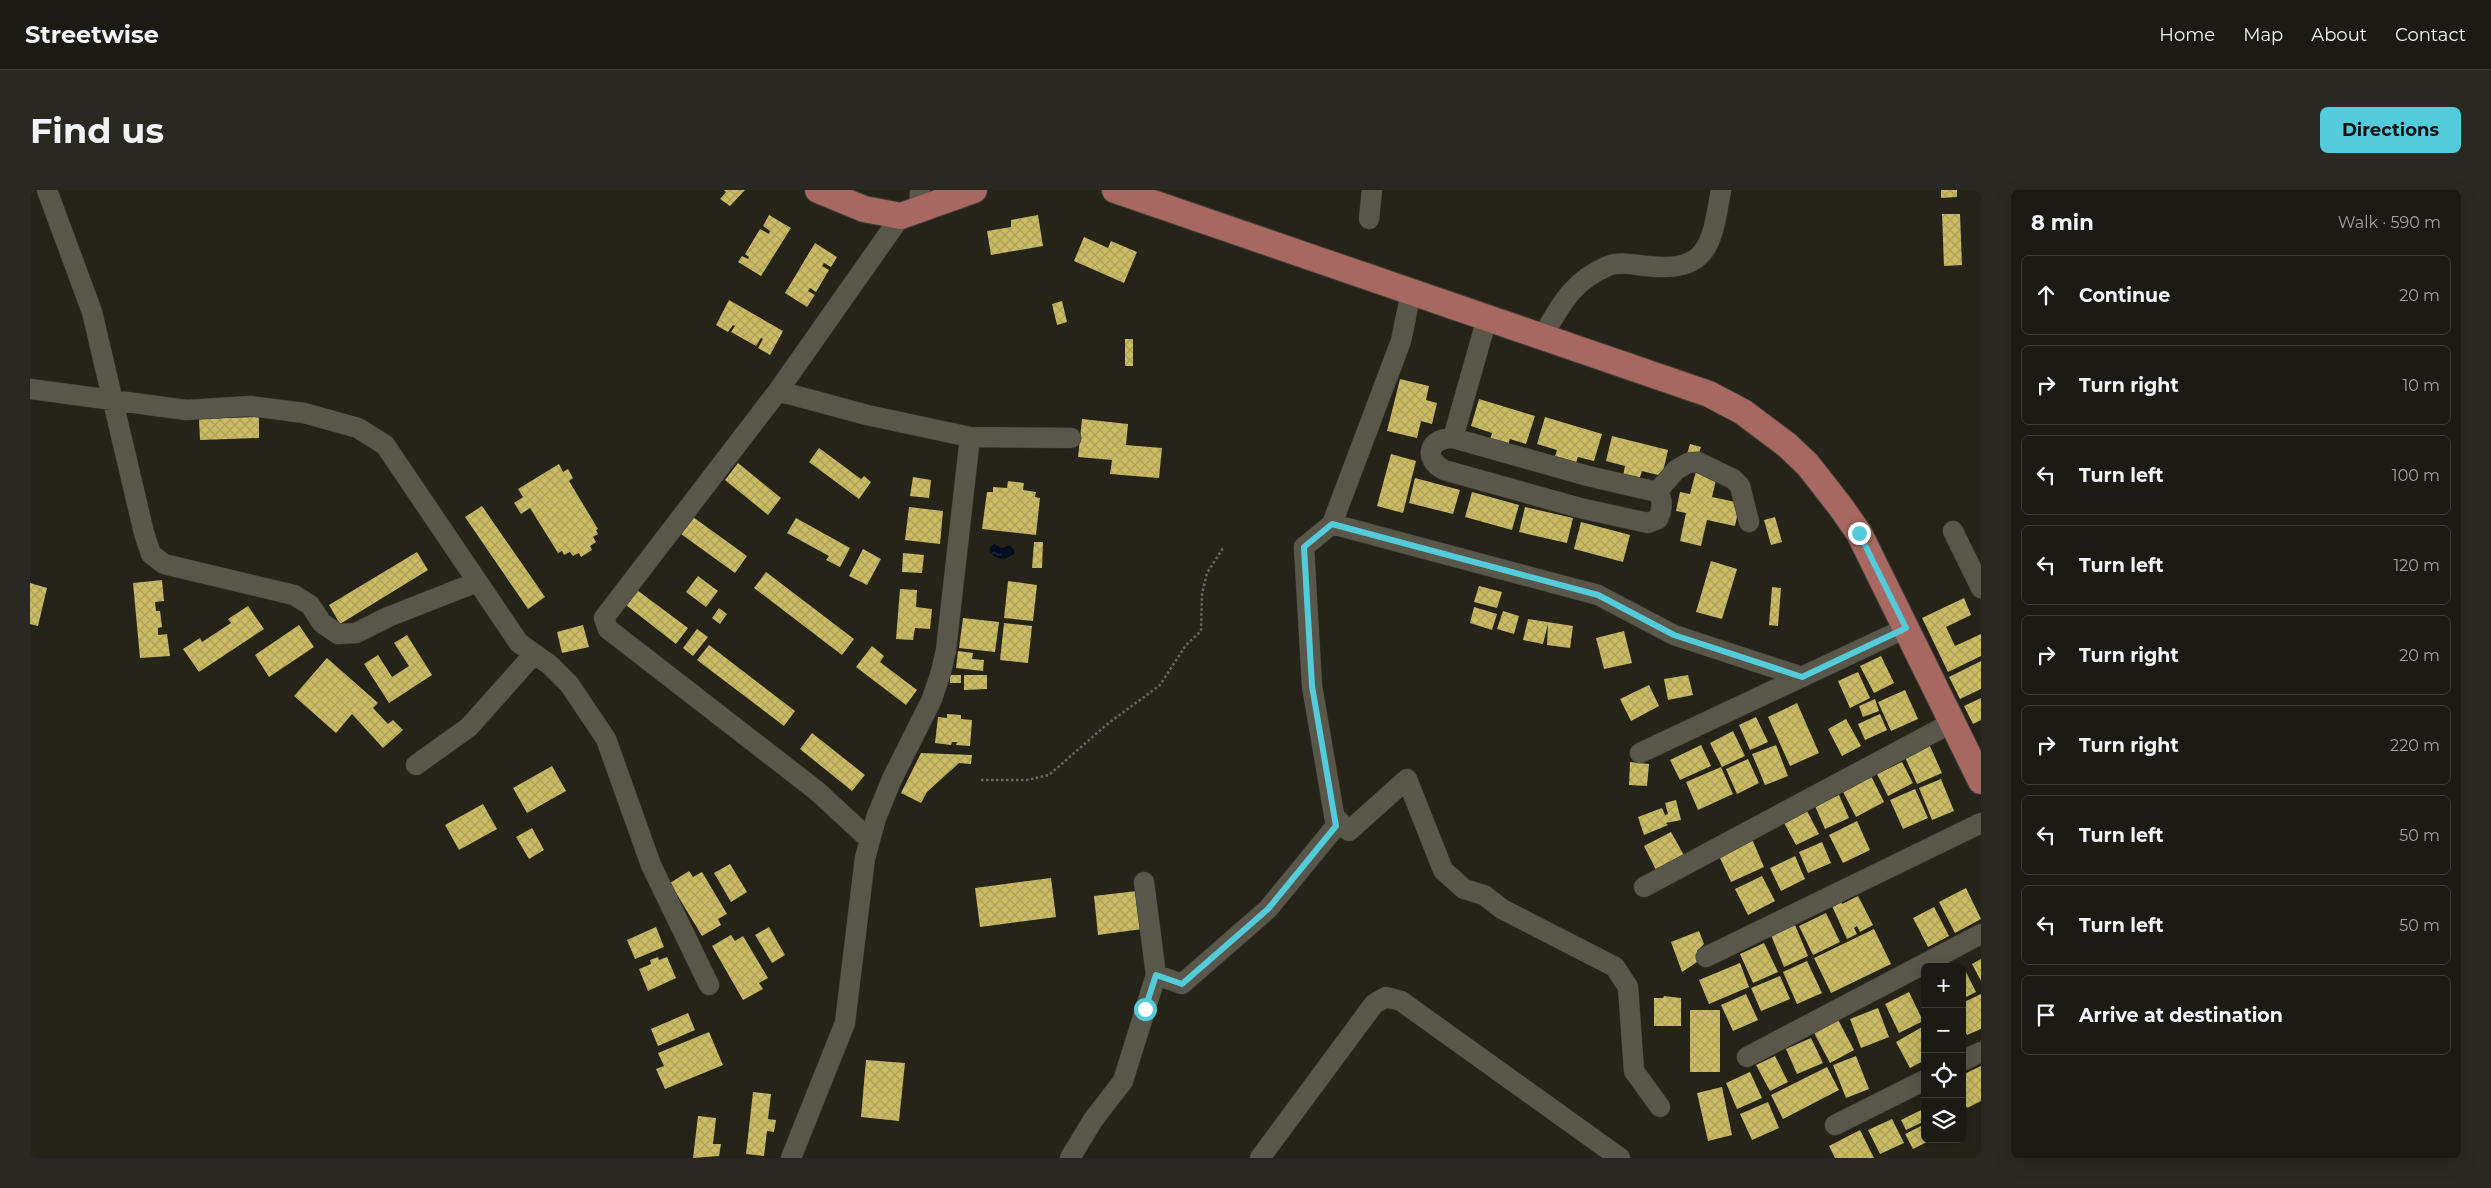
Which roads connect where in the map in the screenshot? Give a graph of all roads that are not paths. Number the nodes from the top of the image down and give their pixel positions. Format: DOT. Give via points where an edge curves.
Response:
graph roads {
  1 [pos="46,190"];
  2 [pos="818,190"];
  3 [pos="974,190"];
  4 [pos="1115,190"];
  5 [pos="1372,190"];
  6 [pos="1721,190"];
  7 [pos="913,206"];
  8 [pos="1369,219"];
  9 [pos="1410,292"];
  10 [pos="1487,318"];
  11 [pos="1542,337"];
  12 [pos="30,389"];
  13 [pos="778,391"];
  14 [pos="114,400"];
  15 [pos="970,437"];
  16 [pos="1071,438"];
  17 [pos="1453,438"];
  18 [pos="1657,492"];
  19 [pos="1749,522"];
  20 [pos="1332,524"];
  21 [pos="1953,532"];
  22 [pos="477,582"];
  23 [pos="1981,588"];
  24 [pos="1906,628"];
  25 [pos="534,654"];
  26 [pos="1802,677"];
  27 [pos="1953,722"];
  28 [pos="1640,753"];
  29 [pos="416,765"];
  30 [pos="1981,781"];
  31 [pos="1334,816"];
  32 [pos="1981,823"];
  33 [pos="870,840"];
  34 [pos="1144,882"];
  35 [pos="1644,887"];
  36 [pos="1981,934"];
  37 [pos="1706,957"];
  38 [pos="1156,975"];
  39 [pos="709,985"];
  40 [pos="1981,1052"];
  41 [pos="1747,1057"];
  42 [pos="1966,1059"];
  43 [pos="1921,1082"];
  44 [pos="1660,1107"];
  45 [pos="1835,1125"];
  46 [pos="791,1158"];
  47 [pos="1070,1158"];
  48 [pos="1260,1158"];
  49 [pos="1620,1158"];
  1 -- 14 [label="street" via="92,312"];
  2 -- 7 [label="main road" via="864,209"];
  3 -- 7 [label="main road"];
  4 -- 9 [label="main road"];
  5 -- 8 [label="street"];
  6 -- 11 [label="street" via="1714,227 1703,254 1680,266 1610,265 1584,278 1568,293"];
  7 -- 13 [label="street"];
  9 -- 10 [label="main road"];
  9 -- 20 [label="street" via="1400,341"];
  10 -- 11 [label="main road"];
  10 -- 17 [label="street"];
  11 -- 24 [label="main road" via="1709,394 1767,428 1808,465 1850,519"];
  12 -- 14 [label="street"];
  13 -- 15 [label="street" via="867,415"];
  13 -- 33 [label="street" via="604,618 608,629 817,791"];
  14 -- 22 [label="street" via="186,410 250,406 304,413 358,428 385,445"];
  14 -- 22 [label="street" via="144,533 151,554 164,564 294,596 310,605 322,623 338,634 356,633"];
  15 -- 16 [label="street"];
  15 -- 33 [label="street" via="942,672 892,779"];
  17 -- 18 [label="street"];
  17 -- 18 [label="street" via="1440,439 1432,446 1430,452 1437,466 1580,508 1648,523 1658,519 1662,509"];
  18 -- 19 [label="street" via="1676,470 1698,462 1733,479 1740,486"];
  20 -- 26 [label="street" via="1598,595 1674,635"];
  20 -- 31 [label="street" via="1304,547 1312,686"];
  21 -- 23 [label="street"];
  22 -- 25 [label="street" via="519,643"];
  24 -- 26 [label="street"];
  24 -- 27 [label="main road"];
  25 -- 29 [label="street" via="469,727"];
  25 -- 39 [label="street" via="569,684 606,739 651,865"];
  26 -- 28 [label="street"];
  27 -- 30 [label="main road"];
  27 -- 35 [label="street"];
  31 -- 38 [label="street" via="1336,826 1268,909 1182,984"];
  31 -- 44 [label="street" via="1349,831 1407,779 1443,870 1464,890 1484,895 1502,908 1615,967 1628,987 1634,1071"];
  32 -- 37 [label="street"];
  33 -- 46 [label="street" via="860,890 845,1023"];
  34 -- 38 [label="street"];
  36 -- 41 [label="street"];
  38 -- 47 [label="street" via="1122,1082 1092,1120"];
  40 -- 42 [label="street"];
  43 -- 45 [label="street"];
  48 -- 49 [label="street" via="1374,1004 1386,997 1401,1000"];
}
